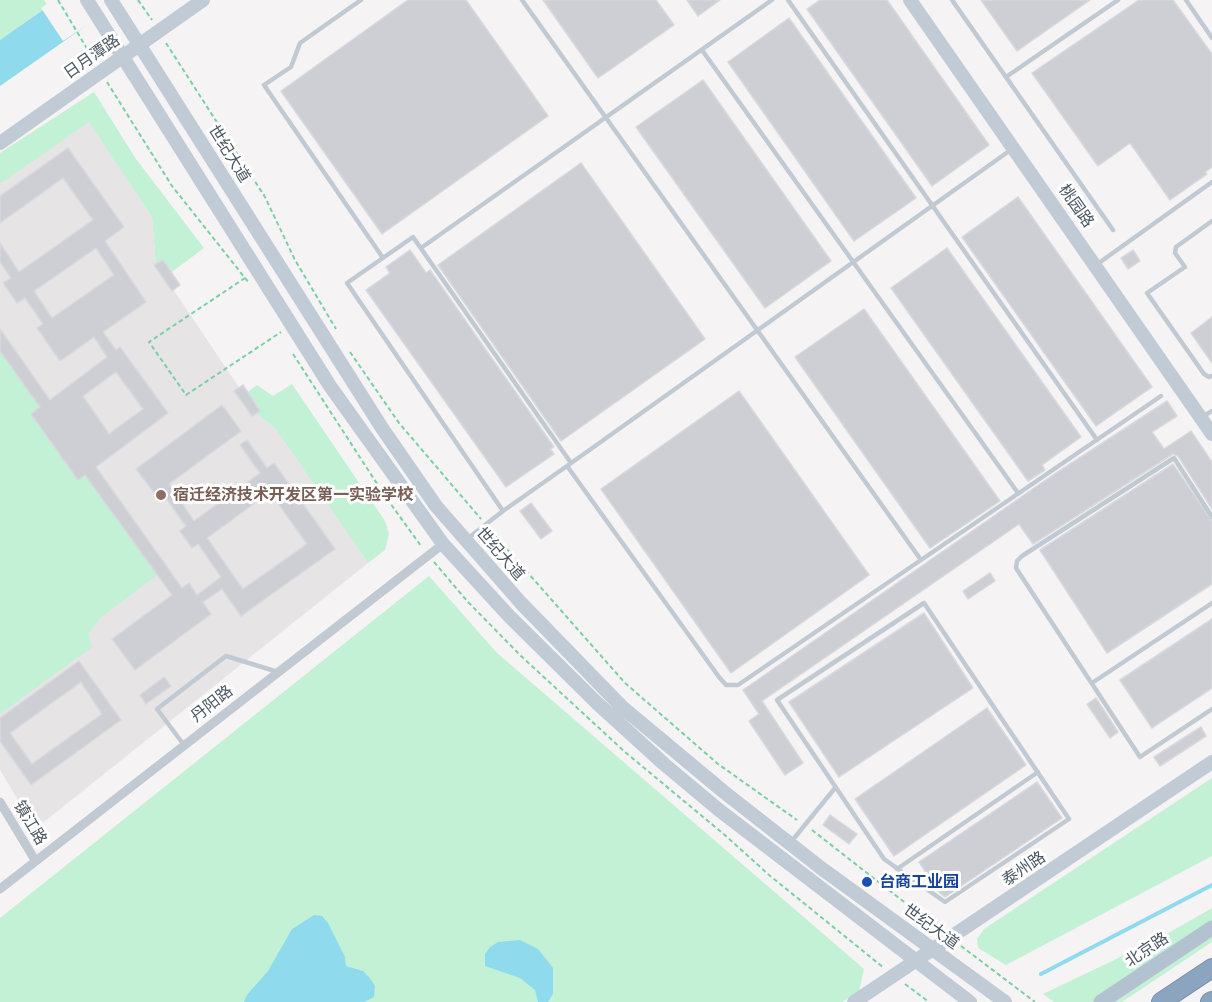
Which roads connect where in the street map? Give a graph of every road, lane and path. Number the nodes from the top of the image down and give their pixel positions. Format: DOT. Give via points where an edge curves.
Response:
graph roads {
  1 [pos="87,0"];
  2 [pos="111,0"];
  3 [pos="138,0"];
  4 [pos="203,0"];
  5 [pos="361,0"];
  6 [pos="522,0"];
  7 [pos="772,0"];
  8 [pos="788,0"];
  9 [pos="910,0"];
  10 [pos="952,0"];
  11 [pos="1118,0"];
  12 [pos="1186,0"];
  13 [pos="1212,25"];
  14 [pos="1206,29"];
  15 [pos="158,31"];
  16 [pos="1212,38"];
  17 [pos="140,44"];
  18 [pos="702,50"];
  19 [pos="122,56"];
  20 [pos="1006,77"];
  21 [pos="606,117"];
  22 [pos="0,143"];
  23 [pos="1014,148"];
  24 [pos="211,157"];
  25 [pos="193,169"];
  26 [pos="1211,184"];
  27 [pos="933,206"];
  28 [pos="1212,221"];
  29 [pos="1113,230"];
  30 [pos="421,248"];
  31 [pos="383,258"];
  32 [pos="854,262"];
  33 [pos="1096,265"];
  34 [pos="256,270"];
  35 [pos="292,326"];
  36 [pos="336,329"];
  37 [pos="758,330"];
  38 [pos="348,348"];
  39 [pos="1212,376"];
  40 [pos="1161,396"];
  41 [pos="1207,414"];
  42 [pos="1212,434"];
  43 [pos="1097,440"];
  44 [pos="569,464"];
  45 [pos="1018,494"];
  46 [pos="503,511"];
  47 [pos="1212,517"];
  48 [pos="485,524"];
  49 [pos="465,540"];
  50 [pos="443,544"];
  51 [pos="921,560"];
  52 [pos="1212,603"];
  53 [pos="278,672"];
  54 [pos="1092,683"];
  55 [pos="1212,710"];
  56 [pos="184,745"];
  57 [pos="1212,762"];
  58 [pos="1038,772"];
  59 [pos="835,788"];
  60 [pos="727,794"];
  61 [pos="0,802"];
  62 [pos="716,807"];
  63 [pos="804,825"];
  64 [pos="789,843"];
  65 [pos="34,860"];
  66 [pos="897,869"];
  67 [pos="0,889"];
  68 [pos="1212,928"];
  69 [pos="950,938"];
  70 [pos="934,949"];
  71 [pos="917,961"];
  72 [pos="1212,968"];
  73 [pos="854,1002"];
  74 [pos="969,1002"];
  75 [pos="1005,1002"];
  76 [pos="1035,1002"];
  77 [pos="1101,1002"];
  78 [pos="1161,1002"];
  1 -- 19 [label="street, 世纪大道"];
  2 -- 17 [label="street, 世纪大道"];
  3 -- 15 [label="path"];
  4 -- 15 [label="street, 日月潭路"];
  5 -- 31 [label="lane" via="300,43 291,67 264,86"];
  6 -- 21 [label="lane"];
  7 -- 18 [label="lane"];
  8 -- 27 [label="lane"];
  9 -- 23 [label="street, 桃园路"];
  10 -- 20 [label="lane"];
  11 -- 20 [label="lane"];
  12 -- 14 [label="lane"];
  13 -- 14 [label="lane"];
  14 -- 16 [label="lane"];
  15 -- 17 [label="street, 日月潭路"];
  15 -- 36 [label="path" via="265,197 294,260"];
  17 -- 19 [label="street, 日月潭路"];
  17 -- 24 [label="street, 世纪大道"];
  18 -- 21 [label="lane"];
  18 -- 32 [label="lane"];
  19 -- 22 [label="street, 日月潭路"];
  19 -- 25 [label="street, 世纪大道"];
  20 -- 29 [label="lane"];
  21 -- 30 [label="lane"];
  21 -- 37 [label="lane"];
  23 -- 27 [label="lane"];
  23 -- 33 [label="street, 桃园路"];
  24 -- 25 [label="lane"];
  24 -- 49 [label="street, 世纪大道" via="381,428"];
  25 -- 34 [label="street, 世纪大道"];
  26 -- 33 [label="lane"];
  27 -- 32 [label="lane"];
  27 -- 43 [label="lane"];
  28 -- 39 [label="lane" via="1176,247 1175,253 1185,267 1147,293 1204,374"];
  30 -- 31 [label="lane" via="413,237"];
  30 -- 44 [label="lane"];
  31 -- 46 [label="lane" via="346,283"];
  32 -- 37 [label="lane"];
  32 -- 45 [label="lane"];
  33 -- 41 [label="street, 桃园路"];
  34 -- 35 [label="street, 世纪大道"];
  34 -- 35 [label="path" via="149,342 186,396"];
  35 -- 50 [label="street, 世纪大道"];
  37 -- 44 [label="lane"];
  37 -- 51 [label="lane"];
  38 -- 48 [label="path" via="399,423"];
  40 -- 43 [label="lane"];
  41 -- 42 [label="street, 桃园路"];
  43 -- 45 [label="lane"];
  44 -- 46 [label="lane"];
  44 -- 51 [label="lane" via="726,685 738,685"];
  45 -- 51 [label="lane"];
  46 -- 48 [label="lane"];
  47 -- 54 [label="lane" via="1174,458 1017,561 1016,568"];
  48 -- 49 [label="lane"];
  48 -- 63 [label="path" via="625,683 718,764"];
  49 -- 60 [label="street, 世纪大道" via="622,707"];
  50 -- 53 [label="street, 丹阳路"];
  50 -- 62 [label="street, 世纪大道" via="597,703"];
  52 -- 54 [label="lane"];
  53 -- 56 [label="street, 丹阳路"];
  53 -- 56 [label="lane" via="226,656 157,709"];
  54 -- 55 [label="lane" via="1140,757"];
  56 -- 65 [label="street, 丹阳路"];
  57 -- 69 [label="street, 泰州路"];
  58 -- 59 [label="lane" via="924,603 777,700"];
  58 -- 66 [label="lane"];
  58 -- 66 [label="lane" via="1069,819 1060,826 945,902"];
  59 -- 63 [label="lane"];
  59 -- 66 [label="lane" via="884,859"];
  60 -- 62 [label="lane"];
  60 -- 64 [label="street, 世纪大道"];
  61 -- 65 [label="street, 镇江路"];
  62 -- 71 [label="street, 世纪大道"];
  63 -- 64 [label="lane"];
  63 -- 69 [label="path"];
  64 -- 70 [label="street, 世纪大道"];
  65 -- 67 [label="street, 丹阳路"];
  68 -- 77 [label="main road, 北京路"];
  69 -- 70 [label="street, 泰州路"];
  69 -- 76 [label="path"];
  70 -- 71 [label="street, 泰州路"];
  70 -- 75 [label="street, 世纪大道"];
  71 -- 73 [label="street, 泰州路"];
  71 -- 74 [label="street, 世纪大道"];
  72 -- 78 [label="highway"];
}
